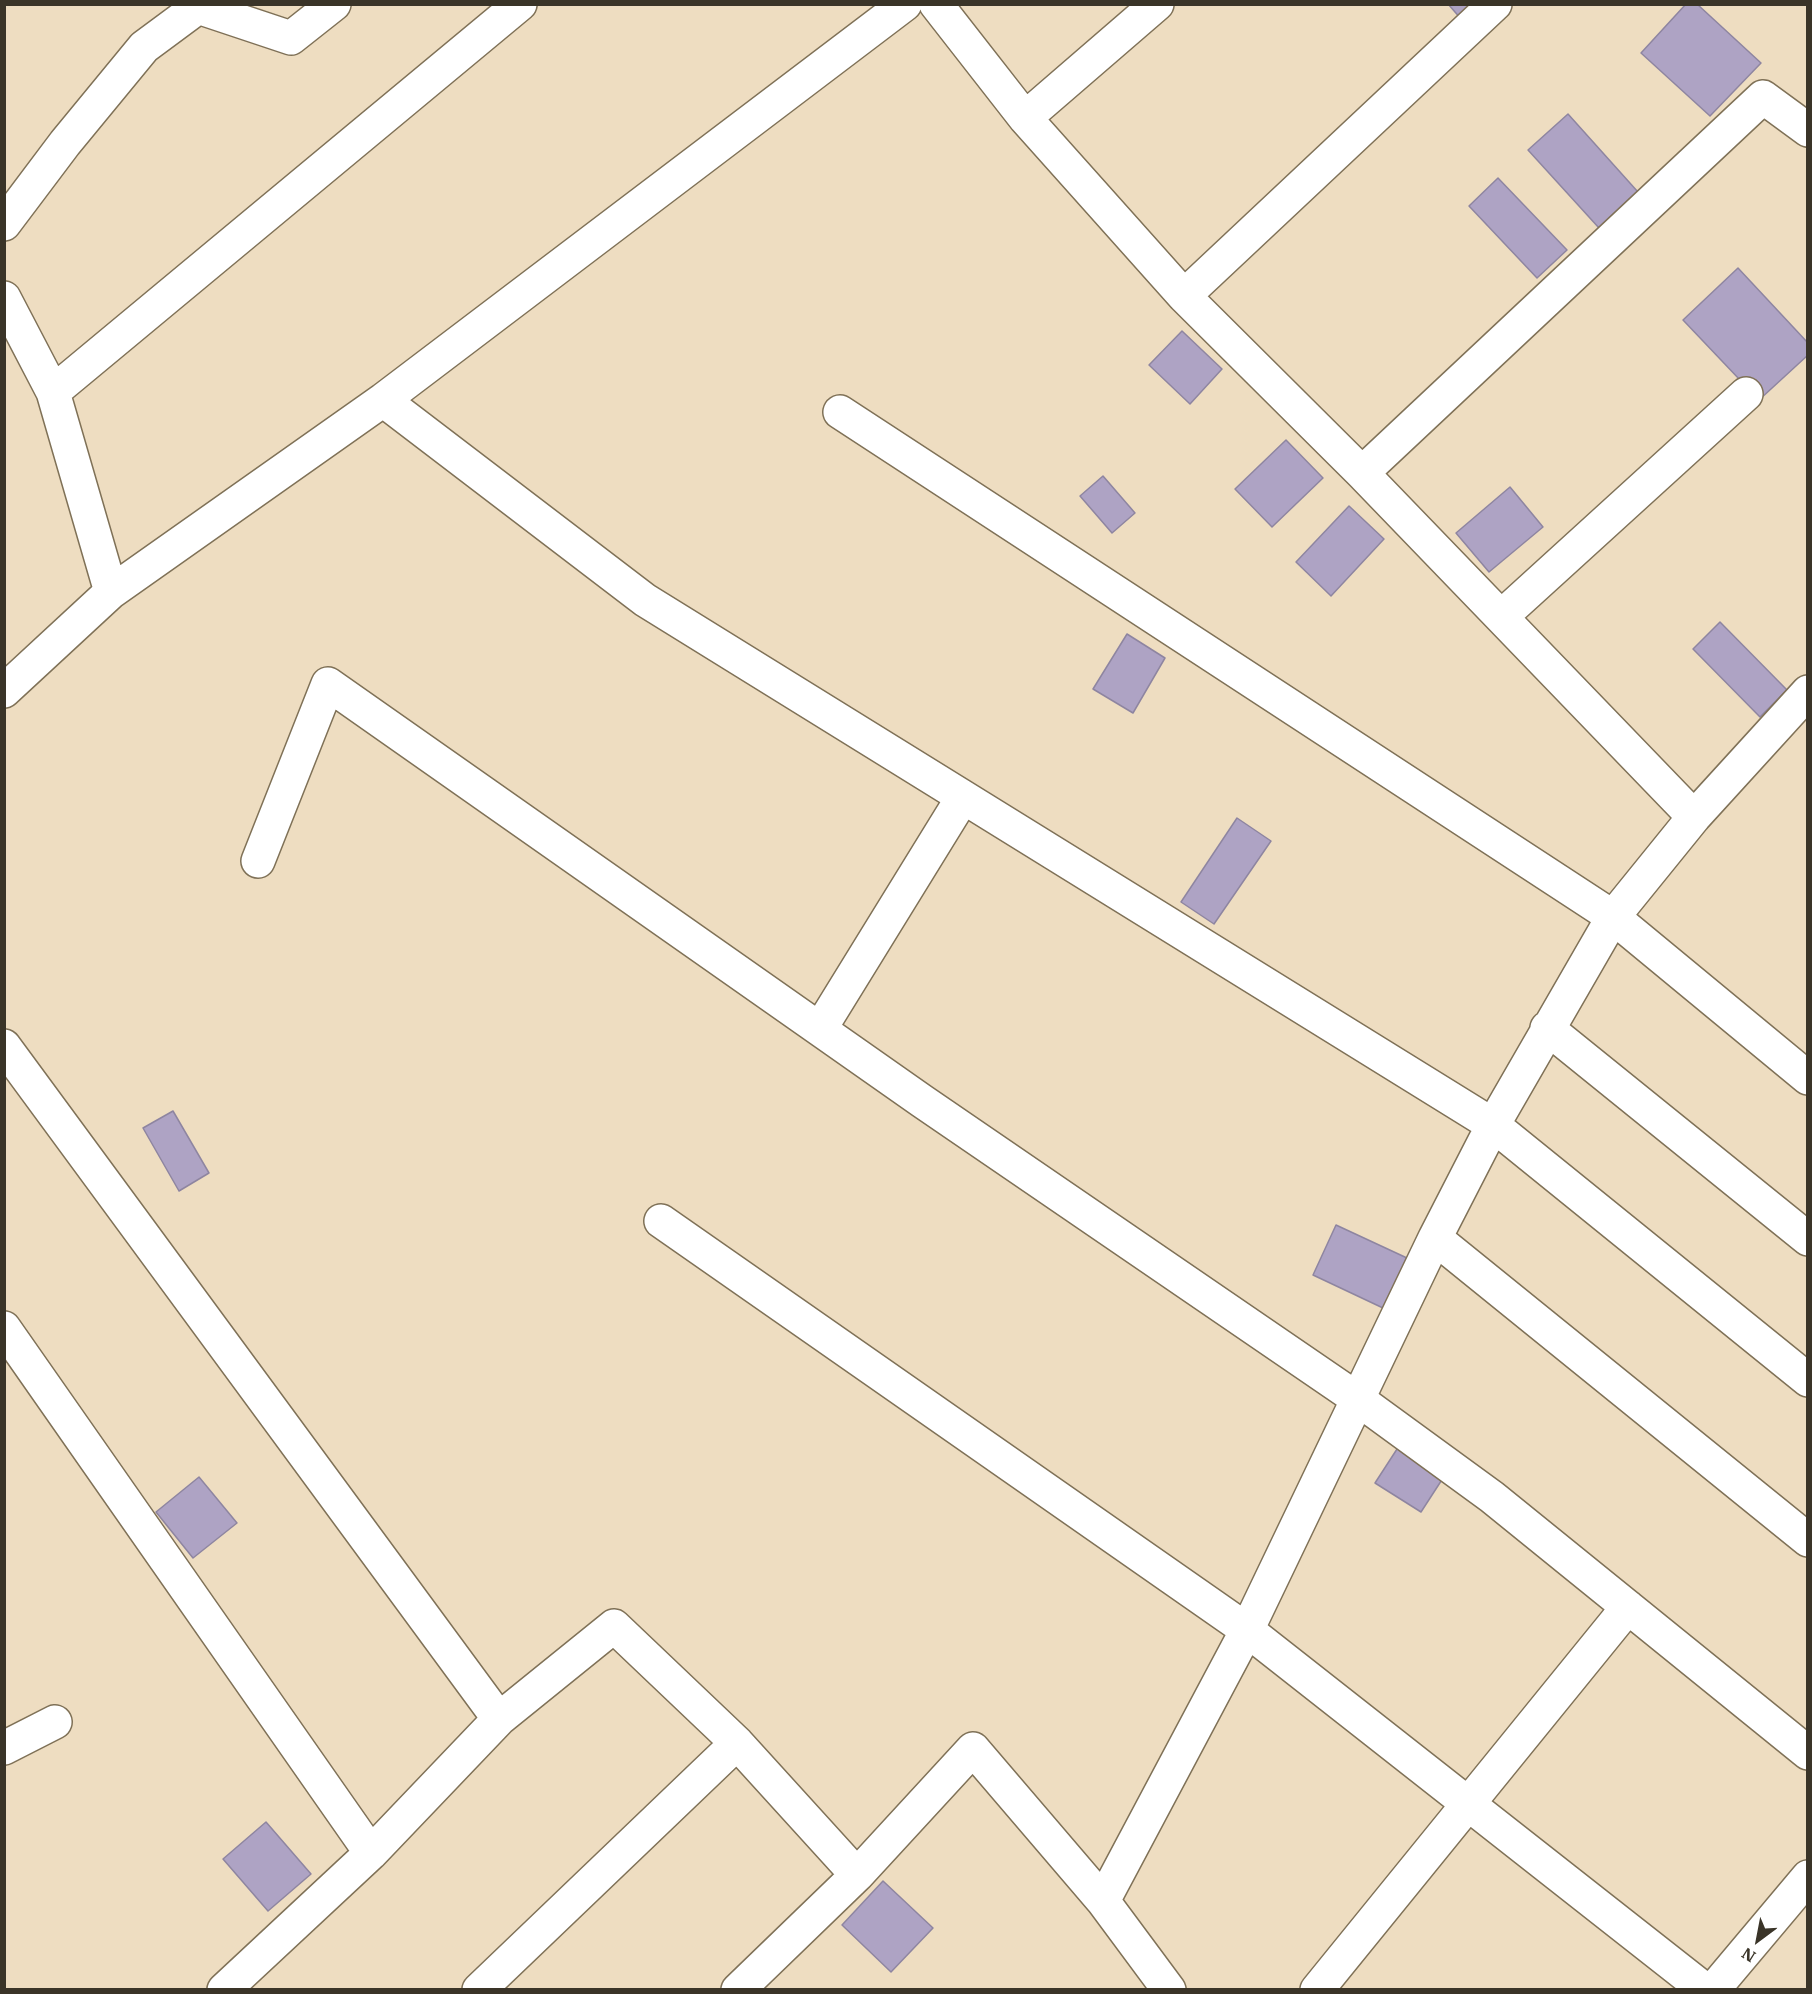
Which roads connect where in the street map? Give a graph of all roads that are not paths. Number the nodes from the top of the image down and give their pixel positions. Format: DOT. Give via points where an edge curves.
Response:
graph roads {
  1 [pos="334,4"];
  2 [pos="520,4"];
  3 [pos="905,4"];
  4 [pos="936,4"];
  5 [pos="1156,4"];
  6 [pos="1495,4"];
  7 [pos="1025,118"];
  8 [pos="1808,130"];
  9 [pos="4,224"];
  10 [pos="1184,296"];
  11 [pos="4,298"];
  12 [pos="53,392"];
  13 [pos="1746,394"];
  14 [pos="383,400"];
  15 [pos="840,412"];
  16 [pos="1362,473"];
  17 [pos="111,592"];
  18 [pos="1501,617"];
  19 [pos="4,691"];
  20 [pos="1808,692"];
  21 [pos="963,797"];
  22 [pos="1694,817"];
  23 [pos="258,861"];
  24 [pos="1613,917"];
  25 [pos="1547,1028"];
  26 [pos="820,1029"];
  27 [pos="4,1046"];
  28 [pos="1808,1078"];
  29 [pos="1493,1125"];
  30 [pos="661,1221"];
  31 [pos="1435,1238"];
  32 [pos="1808,1239"];
  33 [pos="4,1329"];
  34 [pos="1808,1380"];
  35 [pos="1359,1400"];
  36 [pos="1808,1540"];
  37 [pos="1628,1607"];
  38 [pos="1247,1630"];
  39 [pos="499,1719"];
  40 [pos="56,1722"];
  41 [pos="738,1743"];
  42 [pos="4,1748"];
  43 [pos="1808,1753"];
  44 [pos="1468,1803"];
  45 [pos="371,1853"];
  46 [pos="857,1875"];
  47 [pos="1808,1877"];
  48 [pos="1103,1901"];
  49 [pos="1154,1983"];
  50 [pos="224,1989"];
  51 [pos="479,1989"];
  52 [pos="738,1989"];
  53 [pos="1317,1989"];
  54 [pos="1705,1989"];
  55 [pos="1713,1989"];
  1 -- 9 [label="street" via="291,38 198,7 144,47"];
  2 -- 12 [label="street"];
  3 -- 14 [label="street"];
  4 -- 7 [label="street"];
  5 -- 7 [label="street"];
  6 -- 10 [label="street"];
  7 -- 10 [label="street"];
  8 -- 16 [label="street" via="1763,97"];
  10 -- 16 [label="street"];
  11 -- 12 [label="street"];
  12 -- 17 [label="street"];
  13 -- 18 [label="street"];
  14 -- 17 [label="street"];
  14 -- 21 [label="street" via="645,600"];
  15 -- 24 [label="street"];
  16 -- 18 [label="street"];
  17 -- 19 [label="street"];
  18 -- 22 [label="street"];
  20 -- 22 [label="street"];
  21 -- 26 [label="street"];
  21 -- 29 [label="street"];
  22 -- 24 [label="street"];
  23 -- 26 [label="street" via="328,684"];
  24 -- 25 [label="street"];
  24 -- 28 [label="street"];
  25 -- 29 [label="street"];
  25 -- 32 [label="street"];
  26 -- 35 [label="street"];
  27 -- 39 [label="street"];
  29 -- 31 [label="street"];
  29 -- 34 [label="street"];
  30 -- 38 [label="street"];
  31 -- 35 [label="street"];
  31 -- 36 [label="street"];
  33 -- 45 [label="street"];
  35 -- 37 [label="street" via="1492,1497"];
  35 -- 38 [label="street"];
  37 -- 43 [label="street"];
  37 -- 44 [label="street"];
  38 -- 44 [label="street"];
  38 -- 48 [label="street"];
  39 -- 41 [label="street" via="614,1626"];
  39 -- 45 [label="street"];
  40 -- 42 [label="street"];
  41 -- 46 [label="street"];
  41 -- 51 [label="street"];
  44 -- 53 [label="street"];
  44 -- 54 [label="street"];
  45 -- 50 [label="street"];
  46 -- 48 [label="street" via="973,1749"];
  46 -- 52 [label="street"];
  47 -- 55 [label="street"];
  48 -- 49 [label="street"];
}
